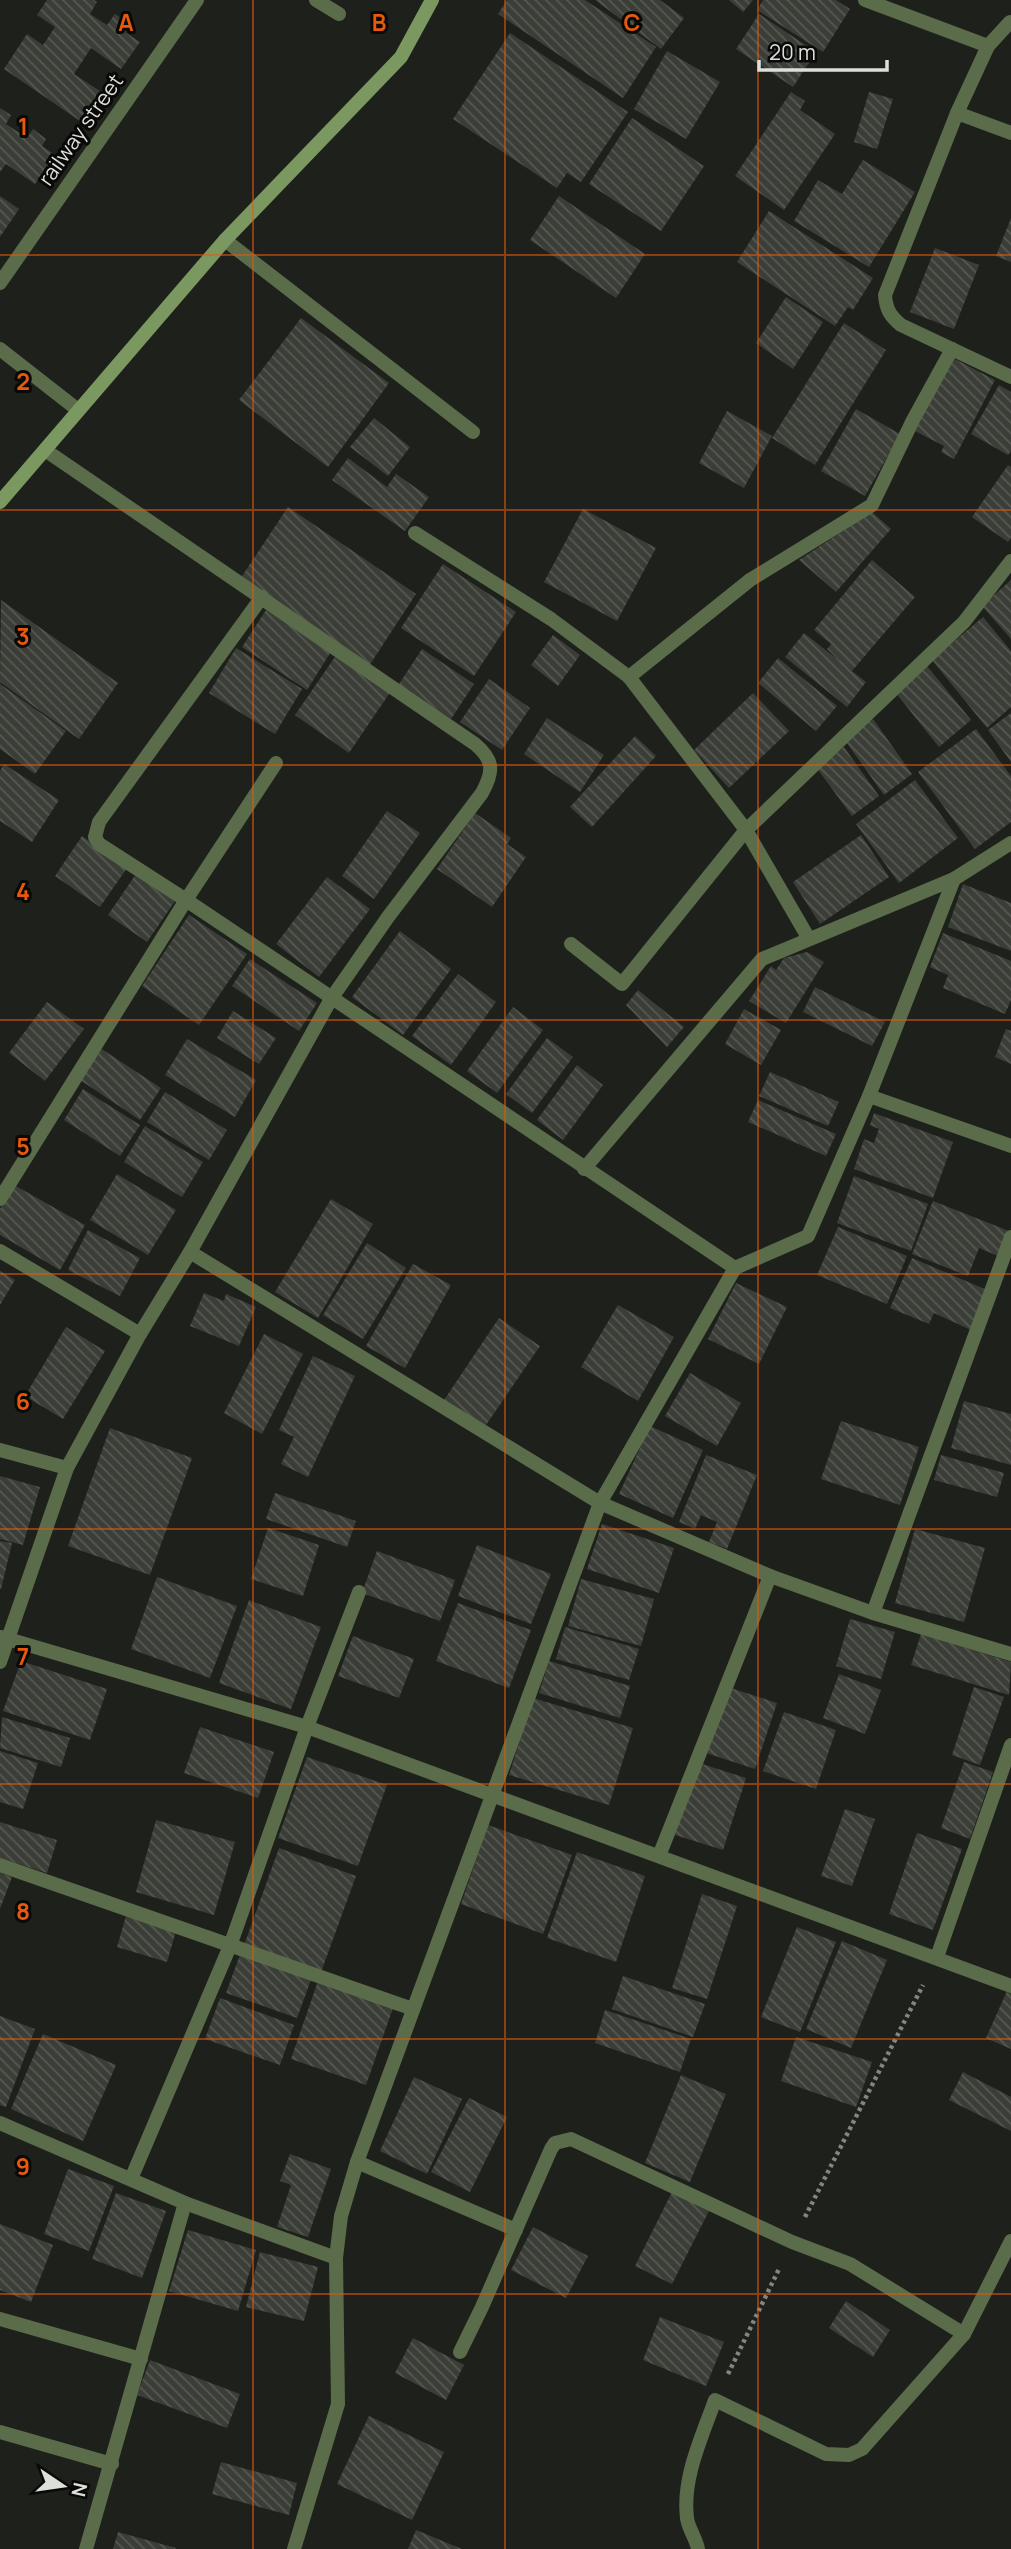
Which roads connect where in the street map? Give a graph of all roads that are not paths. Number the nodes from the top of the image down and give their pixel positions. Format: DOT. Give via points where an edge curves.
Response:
graph roads {
  1 [pos="197,0"];
  2 [pos="316,0"];
  3 [pos="432,0"];
  4 [pos="865,0"];
  5 [pos="339,14"];
  6 [pos="1010,22"];
  7 [pos="988,46"];
  8 [pos="957,113"];
  9 [pos="1011,132"];
  10 [pos="225,240"];
  11 [pos="0,284"];
  12 [pos="0,348"];
  13 [pos="952,349"];
  14 [pos="1011,377"];
  15 [pos="78,411"];
  16 [pos="473,432"];
  17 [pos="45,450"];
  18 [pos="0,502"];
  19 [pos="415,533"];
  20 [pos="1011,561"];
  21 [pos="262,597"];
  22 [pos="629,677"];
  23 [pos="276,763"];
  24 [pos="746,830"];
  25 [pos="1011,843"];
  26 [pos="954,879"];
  27 [pos="186,900"];
  28 [pos="809,939"];
  29 [pos="572,944"];
  30 [pos="331,999"];
  31 [pos="869,1096"];
  32 [pos="1011,1146"];
  33 [pos="584,1169"];
  34 [pos="0,1199"];
  35 [pos="1011,1237"];
  36 [pos="0,1251"];
  37 [pos="190,1252"];
  38 [pos="734,1268"];
  39 [pos="140,1334"];
  40 [pos="0,1450"];
  41 [pos="67,1468"];
  42 [pos="600,1503"];
  43 [pos="770,1576"];
  44 [pos="359,1592"];
  45 [pos="873,1613"];
  46 [pos="5,1637"];
  47 [pos="1011,1654"];
  48 [pos="0,1662"];
  49 [pos="307,1727"];
  50 [pos="1011,1745"];
  51 [pos="492,1795"];
  52 [pos="659,1856"];
  53 [pos="0,1865"];
  54 [pos="230,1946"];
  55 [pos="937,1957"];
  56 [pos="1011,1986"];
  57 [pos="413,2009"];
  58 [pos="0,2123"];
  59 [pos="357,2162"];
  60 [pos="131,2179"];
  61 [pos="185,2203"];
  62 [pos="516,2230"];
  63 [pos="1011,2241"];
  64 [pos="336,2258"];
  65 [pos="0,2319"];
  66 [pos="964,2334"];
  67 [pos="460,2352"];
  68 [pos="141,2359"];
  69 [pos="0,2432"];
  70 [pos="112,2463"];
  71 [pos="86,2549"];
  72 [pos="294,2549"];
  73 [pos="698,2549"];
  1 -- 11 [label="street, railway street"];
  2 -- 5 [label="street"];
  3 -- 10 [label="main road" via="401,58"];
  4 -- 7 [label="street"];
  6 -- 7 [label="street"];
  7 -- 8 [label="street"];
  8 -- 9 [label="street"];
  8 -- 13 [label="street" via="885,295 892,318"];
  10 -- 15 [label="main road"];
  10 -- 16 [label="street"];
  12 -- 15 [label="street"];
  13 -- 14 [label="street"];
  13 -- 22 [label="street" via="872,505 750,580"];
  15 -- 17 [label="main road"];
  17 -- 18 [label="main road"];
  17 -- 21 [label="street"];
  19 -- 22 [label="street" via="551,619"];
  20 -- 24 [label="street" via="964,622"];
  21 -- 27 [label="street" via="96,828 95,837 106,850"];
  21 -- 30 [label="street" via="475,744 486,753 491,766 482,793"];
  22 -- 24 [label="street"];
  23 -- 27 [label="street"];
  24 -- 28 [label="street"];
  24 -- 29 [label="street" via="622,984"];
  25 -- 26 [label="street"];
  26 -- 28 [label="street"];
  26 -- 31 [label="street"];
  27 -- 30 [label="street"];
  27 -- 34 [label="street"];
  28 -- 33 [label="street" via="762,958"];
  30 -- 33 [label="street"];
  30 -- 37 [label="street"];
  31 -- 32 [label="street"];
  31 -- 38 [label="street" via="808,1236"];
  33 -- 38 [label="street"];
  35 -- 45 [label="street"];
  36 -- 39 [label="street"];
  37 -- 39 [label="street"];
  37 -- 42 [label="street"];
  38 -- 42 [label="street"];
  39 -- 41 [label="street"];
  40 -- 41 [label="street"];
  41 -- 46 [label="street"];
  42 -- 43 [label="street"];
  42 -- 51 [label="street"];
  43 -- 45 [label="street"];
  43 -- 52 [label="street"];
  44 -- 49 [label="street"];
  45 -- 47 [label="street"];
  46 -- 48 [label="street"];
  46 -- 49 [label="street"];
  49 -- 51 [label="street"];
  49 -- 54 [label="street"];
  50 -- 55 [label="street"];
  51 -- 52 [label="street"];
  51 -- 57 [label="street"];
  52 -- 55 [label="street"];
  53 -- 54 [label="street"];
  54 -- 57 [label="street"];
  54 -- 60 [label="street"];
  55 -- 56 [label="street"];
  57 -- 59 [label="street"];
  58 -- 60 [label="street"];
  59 -- 62 [label="street"];
  59 -- 64 [label="street" via="341,2216"];
  60 -- 61 [label="street"];
  61 -- 64 [label="street"];
  61 -- 68 [label="street"];
  62 -- 66 [label="street" via="551,2149 555,2143 571,2139 792,2242 850,2264"];
  62 -- 67 [label="street"];
  63 -- 66 [label="street"];
  64 -- 72 [label="street" via="338,2404"];
  65 -- 68 [label="street"];
  66 -- 73 [label="street" via="862,2449 849,2455 826,2454 715,2400 690,2472 686,2499 687,2521"];
  68 -- 70 [label="street"];
  69 -- 70 [label="street"];
  70 -- 71 [label="street"];
}
